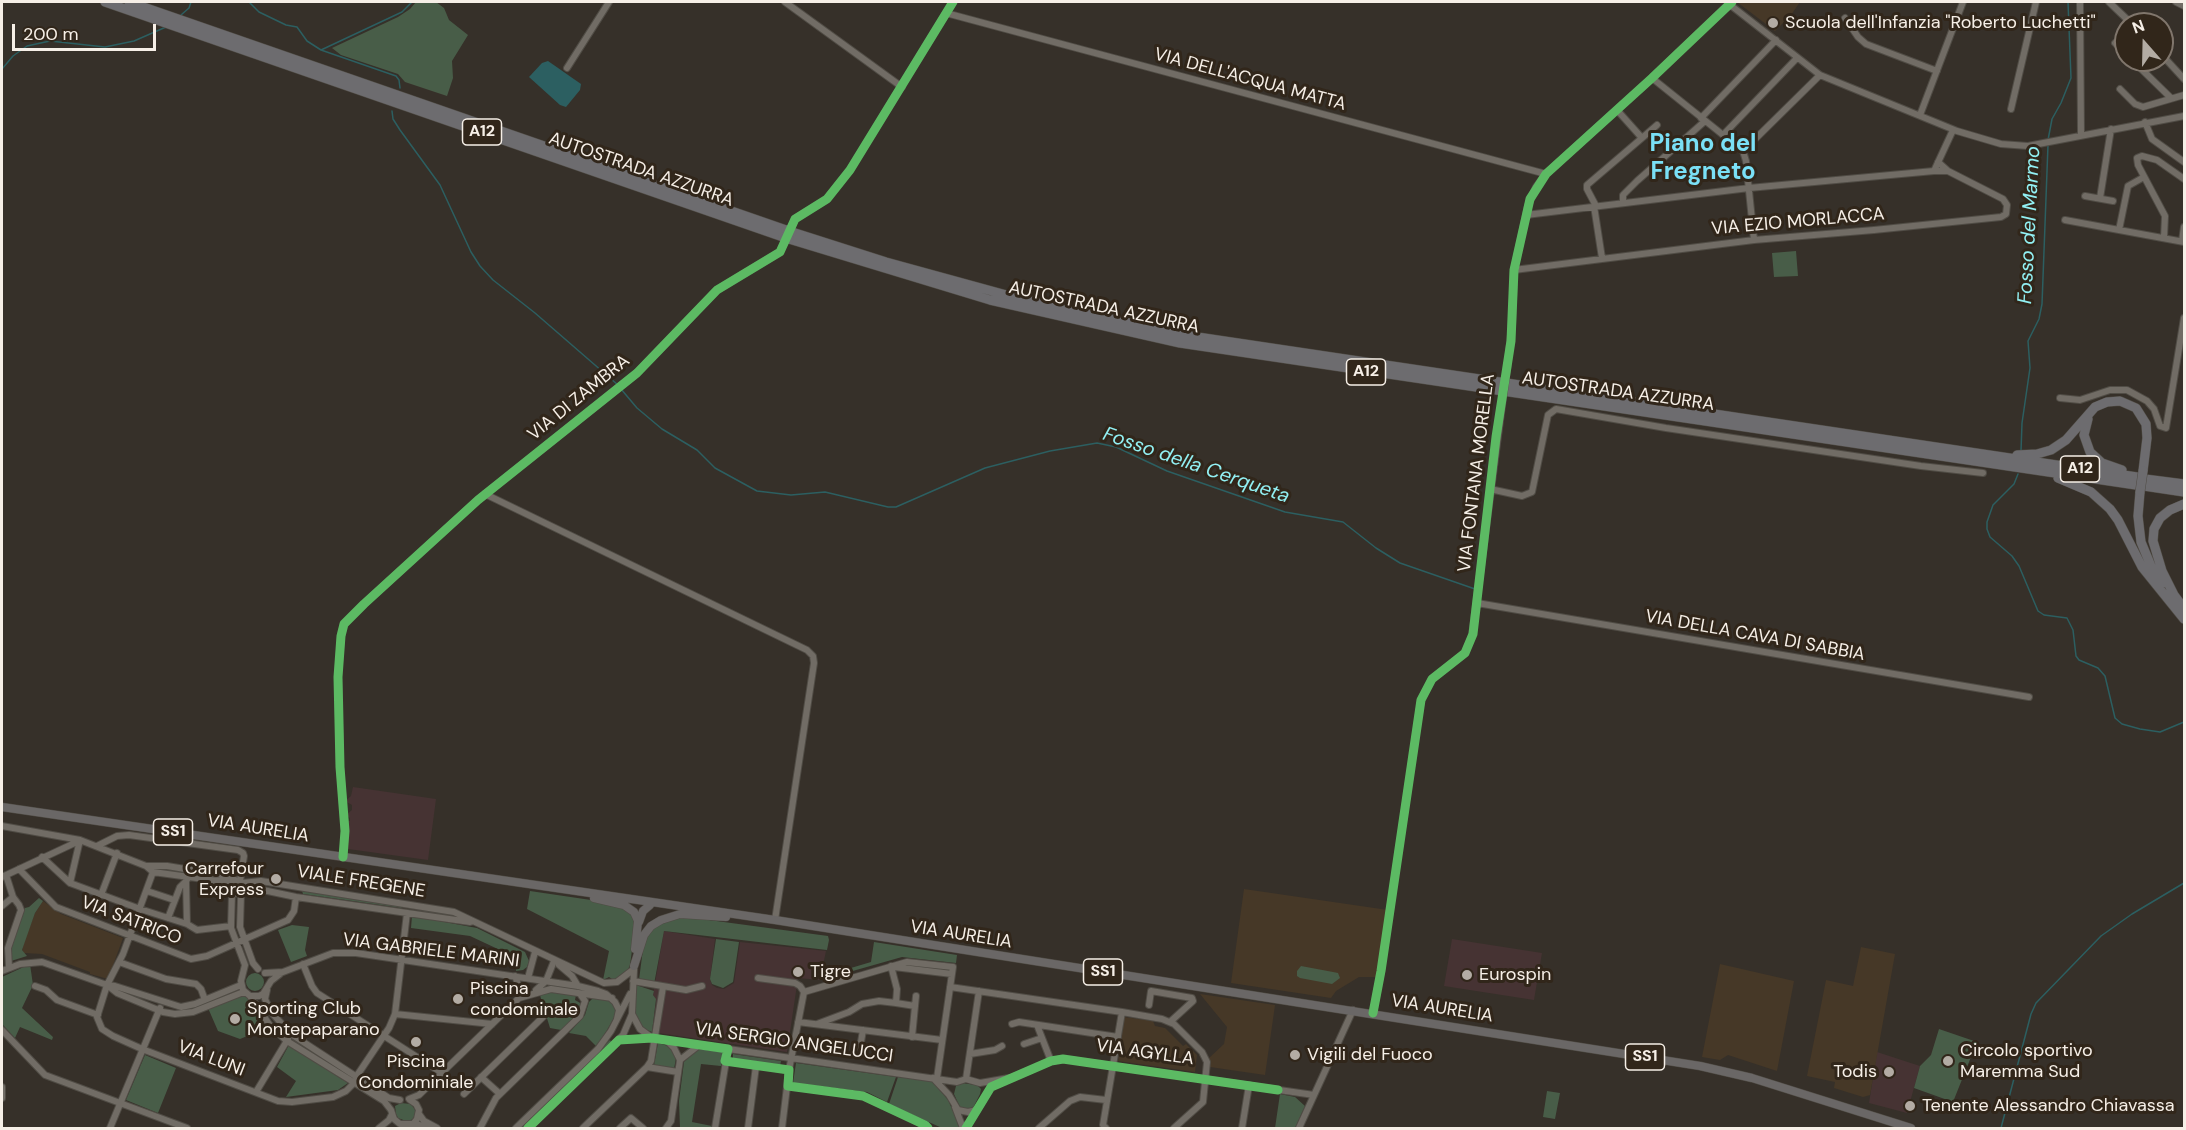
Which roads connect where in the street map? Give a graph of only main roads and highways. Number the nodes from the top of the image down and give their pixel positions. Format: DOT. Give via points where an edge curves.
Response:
graph roads {
  1 [pos="105,2"];
  2 [pos="129,2"];
  3 [pos="184,24"];
  4 [pos="1954,455"];
  5 [pos="2019,464"];
  6 [pos="2141,479"];
  7 [pos="2184,482"];
  8 [pos="2184,492"];
  9 [pos="2184,504"];
  10 [pos="2163,592"];
  11 [pos="2175,596"];
  12 [pos="2184,609"];
  13 [pos="2184,619"];
  14 [pos="2,807"];
  15 [pos="474,877"];
  16 [pos="567,888"];
  17 [pos="589,897"];
  18 [pos="650,905"];
  19 [pos="752,916"];
  20 [pos="726,917"];
  21 [pos="638,926"];
  22 [pos="651,926"];
  23 [pos="854,934"];
  24 [pos="1911,1128"];
  1 -- 3 [label="highway, AUTOSTRADA AZZURRA / A12" via="163,22"];
  2 -- 3 [label="highway, AUTOSTRADA AZZURRA / A12" via="173,16"];
  3 -- 4 [label="highway, AUTOSTRADA AZZURRA / A12" via="788,234 1001,294 1184,335"];
  4 -- 5 [label="highway" via="1967,463"];
  4 -- 5 [label="highway" via="1970,450"];
  5 -- 6 [label="highway, A12"];
  5 -- 6 [label="highway" via="2066,440 2095,407 2120,401 2136,408 2146,424"];
  5 -- 10 [label="highway" via="2067,481 2103,501 2118,520 2142,567"];
  6 -- 6 [label="highway" via="2105,465 2090,452 2084,429 2095,410 2118,403 2137,413 2145,432"];
  6 -- 7 [label="highway"];
  6 -- 8 [label="highway, A12"];
  6 -- 10 [label="highway" via="2135,522 2139,543"];
  6 -- 11 [label="highway" via="2138,521 2142,545 2153,570"];
  9 -- 11 [label="highway" via="2160,518 2153,539 2157,560"];
  10 -- 13 [label="highway"];
  11 -- 12 [label="highway"];
  14 -- 15 [label="main road, VIA AURELIA / SS1"];
  15 -- 16 [label="main road, VIA AURELIA / SS1"];
  15 -- 17 [label="main road, VIA AURELIA"];
  16 -- 18 [label="main road"];
  16 -- 19 [label="main road, VIA AURELIA / SS1"];
  17 -- 18 [label="main road, VIA AURELIA"];
  17 -- 21 [label="main road" via="629,907"];
  18 -- 19 [label="main road"];
  18 -- 20 [label="main road, VIA AURELIA"];
  18 -- 21 [label="main road" via="642,912"];
  18 -- 22 [label="main road" via="655,915"];
  19 -- 23 [label="main road, VIA AURELIA / SS1"];
  20 -- 22 [label="main road" via="678,915"];
  20 -- 23 [label="main road, VIA AURELIA"];
  21 -- 22 [label="main road" via="634,967 643,937"];
  23 -- 24 [label="main road, VIA AURELIA / SS1" via="1722,1070"];
}
